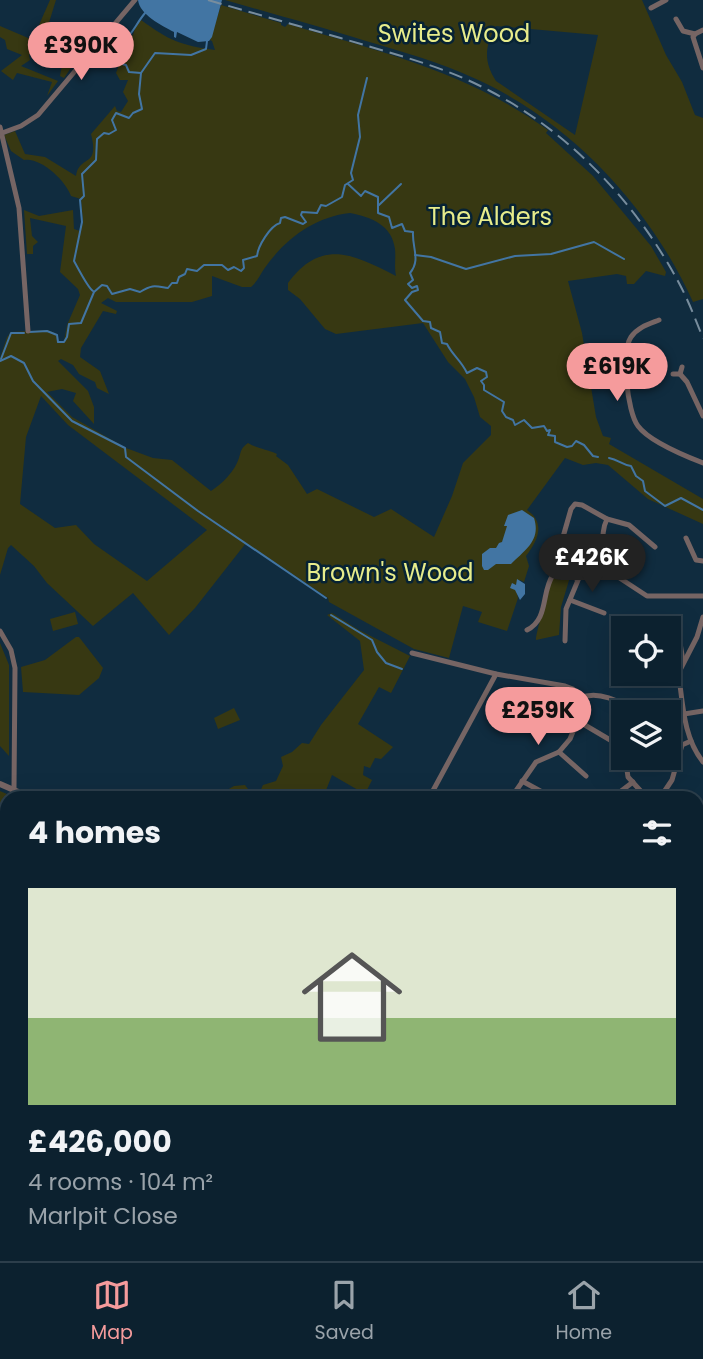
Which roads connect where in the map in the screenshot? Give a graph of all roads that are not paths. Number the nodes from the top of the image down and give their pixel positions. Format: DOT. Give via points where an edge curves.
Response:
graph roads {
  1 [pos="135,0"];
  2 [pos="666,0"];
  3 [pos="651,8"];
  4 [pos="676,19"];
  5 [pos="703,30"];
  6 [pos="695,34"];
  7 [pos="703,68"];
  8 [pos="1,130"];
  9 [pos="657,323"];
  10 [pos="27,331"];
  11 [pos="682,367"];
  12 [pos="673,374"];
  13 [pos="680,374"];
  14 [pos="703,416"];
  15 [pos="703,463"];
  16 [pos="607,519"];
  17 [pos="686,538"];
  18 [pos="655,547"];
  19 [pos="552,556"];
  20 [pos="703,561"];
  21 [pos="601,569"];
  22 [pos="578,579"];
  23 [pos="703,596"];
  24 [pos="570,600"];
  25 [pos="604,613"];
  26 [pos="703,617"];
  27 [pos="0,631"];
  28 [pos="527,631"];
  29 [pos="565,641"];
  30 [pos="681,649"];
  31 [pos="412,653"];
  32 [pos="683,661"];
  33 [pos="681,669"];
  34 [pos="496,674"];
  35 [pos="680,686"];
  36 [pos="580,698"];
  37 [pos="611,700"];
  38 [pos="703,711"];
  39 [pos="684,714"];
  40 [pos="578,721"];
  41 [pos="611,740"];
  42 [pos="691,741"];
  43 [pos="559,752"];
  44 [pos="703,762"];
  45 [pos="627,770"];
  46 [pos="586,776"];
  47 [pos="522,781"];
  48 [pos="633,782"];
  49 [pos="0,784"];
  50 [pos="14,788"];
  51 [pos="19,791"];
  52 [pos="433,791"];
  53 [pos="516,791"];
  54 [pos="540,791"];
  55 [pos="621,791"];
  56 [pos="641,791"];
  57 [pos="665,791"];
  1 -- 8 [label="street" via="38,115 21,126"];
  2 -- 3 [label="street"];
  4 -- 6 [label="street" via="683,31"];
  5 -- 6 [label="street"];
  6 -- 7 [label="street"];
  8 -- 10 [label="street" via="19,208"];
  9 -- 15 [label="street" via="636,331 627,347 632,415 650,437"];
  11 -- 13 [label="street"];
  12 -- 13 [label="street"];
  13 -- 14 [label="street"];
  16 -- 18 [label="street" via="629,525 646,544"];
  16 -- 19 [label="street" via="582,505 573,506"];
  16 -- 21 [label="street"];
  17 -- 20 [label="street" via="696,560"];
  21 -- 22 [label="street" via="585,570"];
  21 -- 23 [label="street" via="647,596"];
  22 -- 24 [label="street"];
  22 -- 28 [label="street" via="554,575 541,615"];
  24 -- 25 [label="street"];
  24 -- 29 [label="street" via="564,618"];
  26 -- 32 [label="street" via="698,637"];
  27 -- 50 [label="street" via="15,668"];
  30 -- 32 [label="street"];
  31 -- 34 [label="street"];
  32 -- 33 [label="street"];
  34 -- 36 [label="street" via="565,686"];
  34 -- 52 [label="street"];
  35 -- 39 [label="street"];
  36 -- 37 [label="street" via="598,694"];
  36 -- 40 [label="street"];
  38 -- 39 [label="street"];
  39 -- 42 [label="street"];
  40 -- 41 [label="street"];
  40 -- 43 [label="street"];
  42 -- 44 [label="street"];
  42 -- 57 [label="street" via="682,745"];
  43 -- 46 [label="street"];
  43 -- 47 [label="street" via="536,762"];
  45 -- 48 [label="street"];
  47 -- 53 [label="street"];
  47 -- 54 [label="street"];
  48 -- 55 [label="street"];
  48 -- 56 [label="street"];
  49 -- 50 [label="street"];
  50 -- 51 [label="street"];
}
